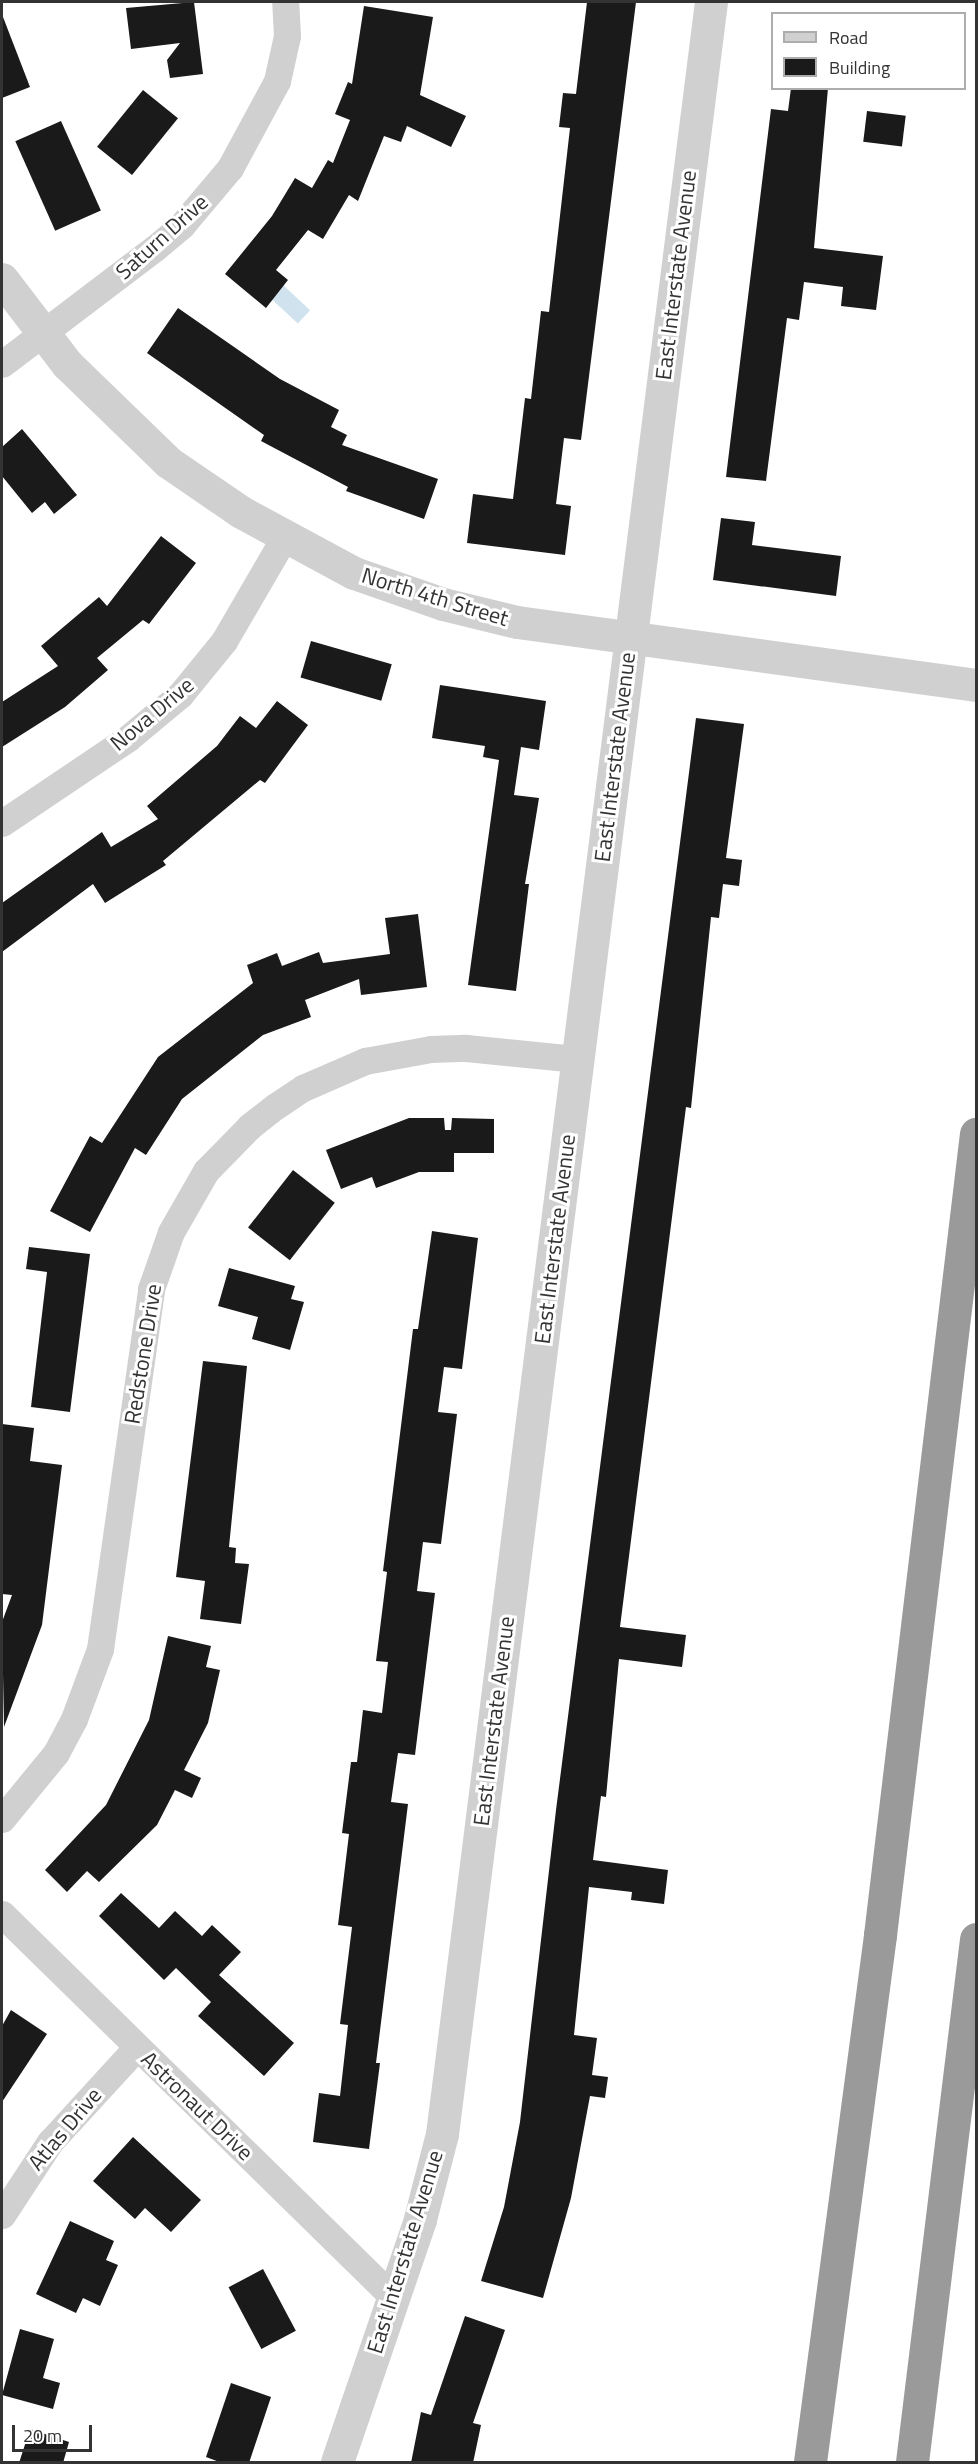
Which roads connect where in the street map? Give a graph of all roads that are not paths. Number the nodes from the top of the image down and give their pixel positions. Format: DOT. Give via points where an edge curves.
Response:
graph roads {
  1 [pos="285,2"];
  2 [pos="711,2"];
  3 [pos="2,279"];
  4 [pos="41,335"];
  5 [pos="2,364"];
  6 [pos="284,538"];
  7 [pos="630,639"];
  8 [pos="976,685"];
  9 [pos="2,823"];
  10 [pos="577,1059"];
  11 [pos="976,1134"];
  12 [pos="2,1819"];
  13 [pos="2,1914"];
  14 [pos="976,1939"];
  15 [pos="136,2048"];
  16 [pos="2,2215"];
  17 [pos="393,2297"];
  18 [pos="337,2463"];
  19 [pos="810,2463"];
  20 [pos="912,2463"];
  1 -- 4 [label="street, Saturn Drive" via="286,36 277,81 230,168 182,225"];
  2 -- 7 [label="street, East Interstate Avenue"];
  3 -- 4 [label="street, North 4th Street"];
  4 -- 5 [label="street, Saturn Drive"];
  4 -- 6 [label="street, North 4th Street" via="99,399 168,462"];
  6 -- 7 [label="street, North 4th Street" via="354,573 443,604 517,622"];
  6 -- 9 [label="street, Nova Drive" via="224,641 180,695 127,739"];
  7 -- 8 [label="street, North 4th Street"];
  7 -- 10 [label="street, East Interstate Avenue"];
  10 -- 12 [label="street, Redstone Drive" via="466,1048 431,1049 365,1061 303,1088 276,1106 250,1126 206,1171 171,1232 151,1289 100,1649 74,1719 56,1753"];
  10 -- 17 [label="street, East Interstate Avenue" via="442,2134 429,2190"];
  11 -- 19 [label="highway" via="880,1935"];
  13 -- 15 [label="street, Astronaut Drive"];
  14 -- 20 [label="highway"];
  15 -- 16 [label="street, Atlas Drive" via="50,2142"];
  15 -- 17 [label="street, Astronaut Drive"];
  17 -- 18 [label="street, East Interstate Avenue"];
}
